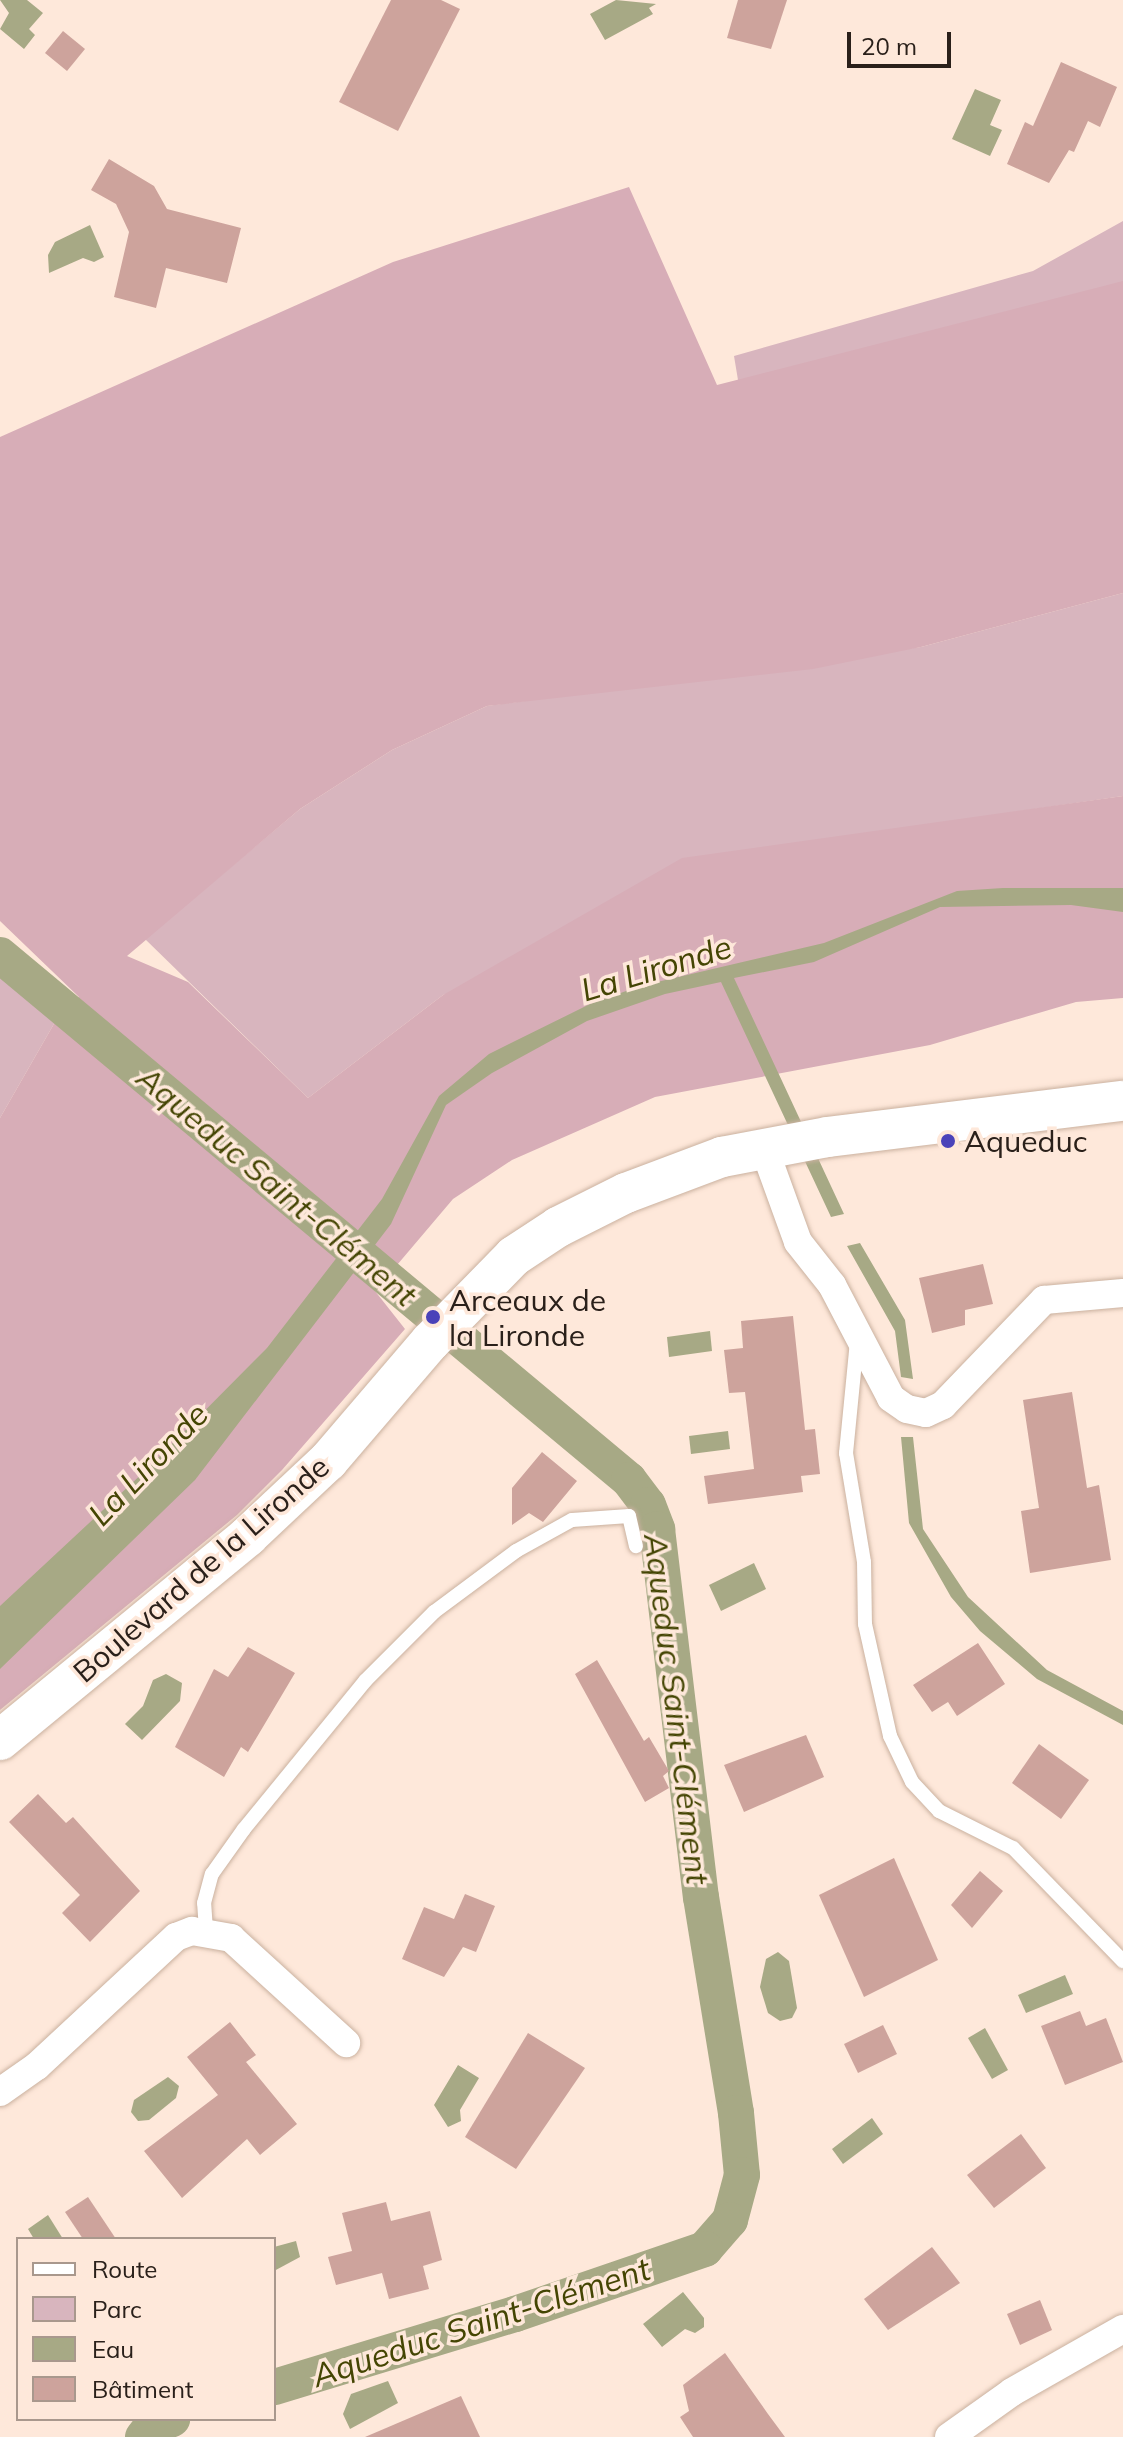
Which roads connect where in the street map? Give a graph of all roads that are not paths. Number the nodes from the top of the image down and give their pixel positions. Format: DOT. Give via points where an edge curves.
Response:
graph roads {
  1 [pos="1123,1101"];
  2 [pos="764,1148"];
  3 [pos="1123,1293"];
  4 [pos="858,1330"];
  5 [pos="636,1546"];
  6 [pos="0,1740"];
  7 [pos="206,1930"];
  8 [pos="1123,1961"];
  9 [pos="346,2043"];
  10 [pos="0,2092"];
  11 [pos="1123,2329"];
  12 [pos="949,2437"];
  1 -- 2 [label="street, Boulevard de la Lironde"];
  2 -- 4 [label="street" via="798,1242"];
  2 -- 6 [label="street, Boulevard de la Lironde" via="722,1157 626,1193 514,1256 294,1493"];
  3 -- 4 [label="street" via="1044,1300 943,1405 926,1413 891,1398"];
  4 -- 8 [label="lane" via="846,1453 864,1562 865,1624 890,1736 912,1782 939,1811 1013,1848"];
  5 -- 7 [label="lane" via="629,1516 572,1520 516,1551 434,1612 365,1681 236,1840 212,1874 204,1903"];
  7 -- 9 [label="street" via="231,1938"];
  7 -- 10 [label="street" via="176,1937 37,2066"];
  11 -- 12 [label="street" via="1012,2392"];
}
